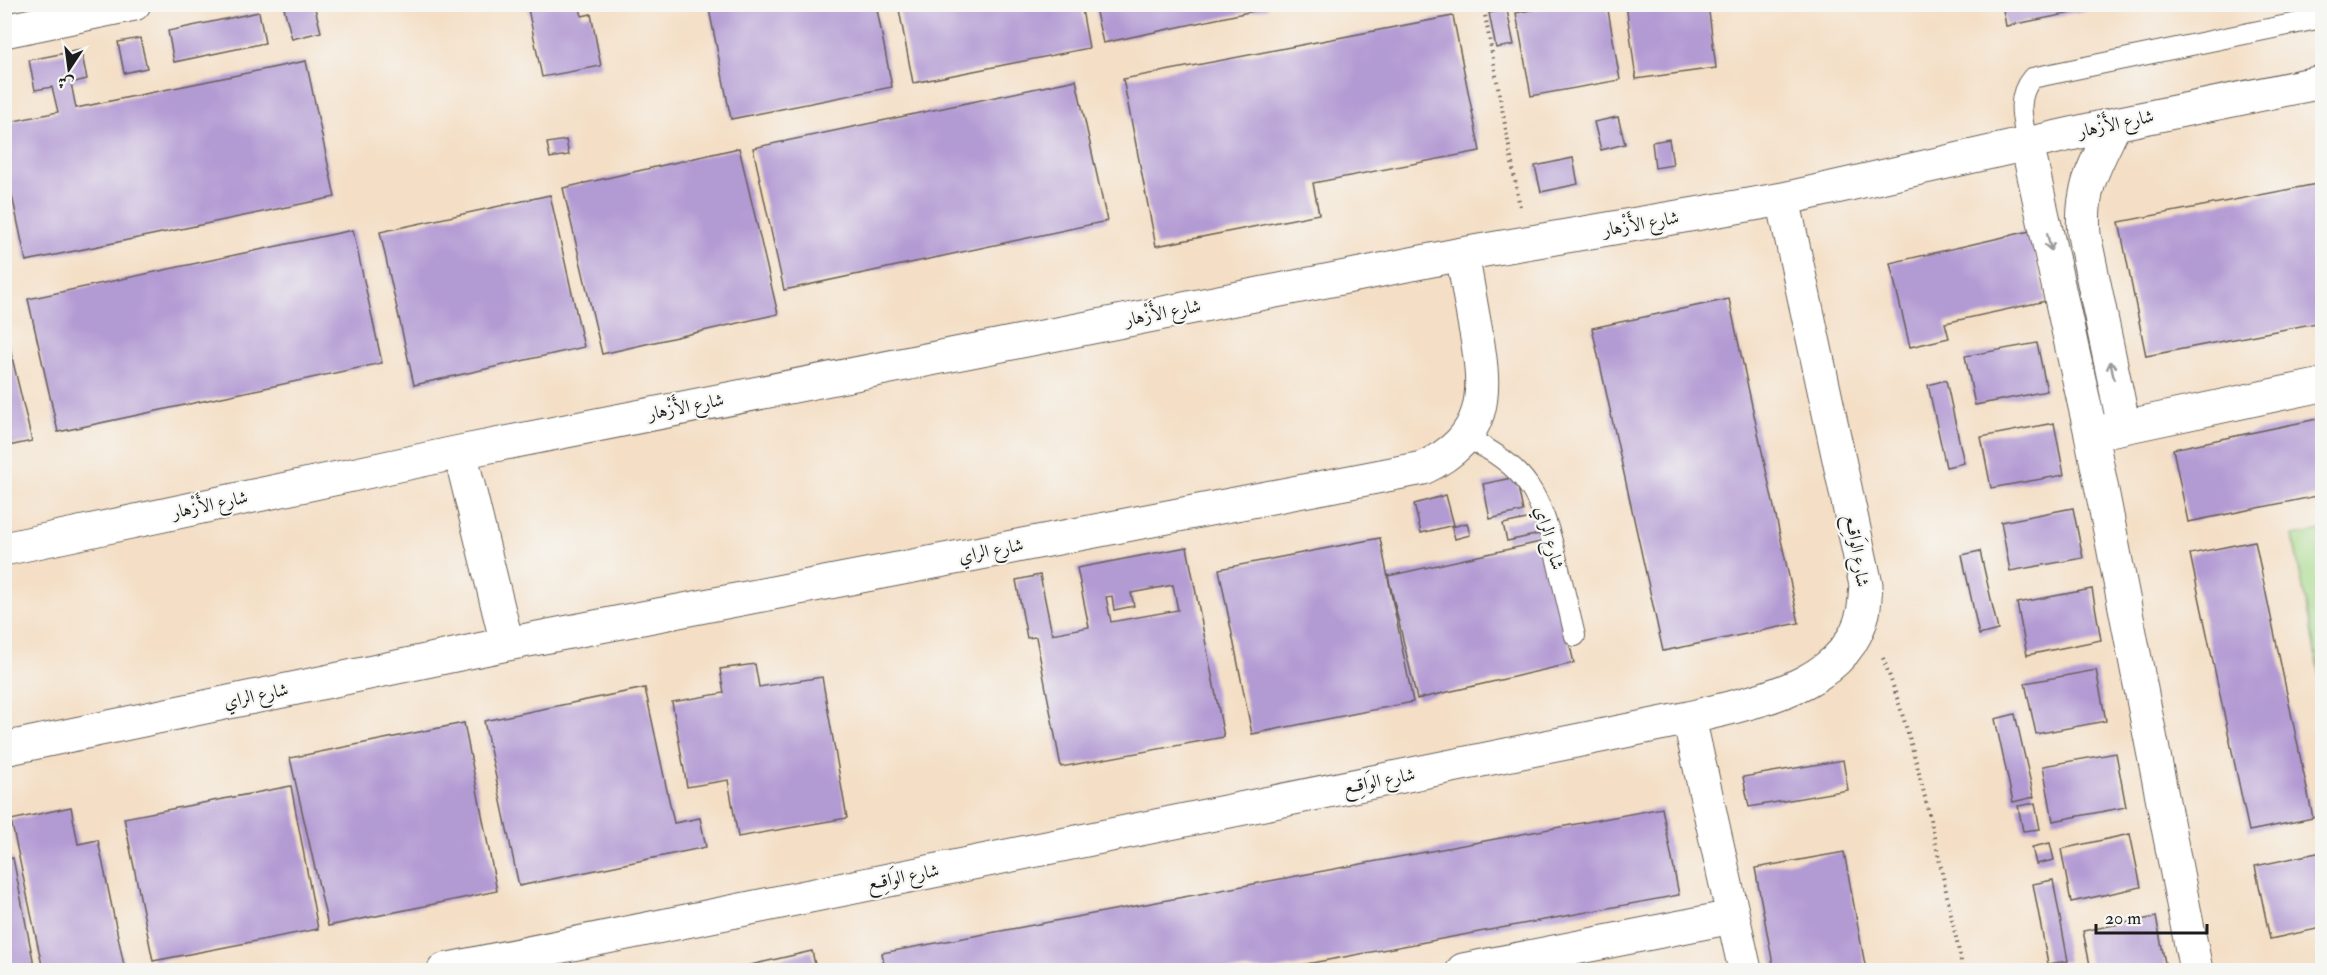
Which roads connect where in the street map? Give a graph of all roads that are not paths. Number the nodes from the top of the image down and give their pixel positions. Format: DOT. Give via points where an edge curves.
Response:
graph roads {
  1 [pos="134,4"];
  2 [pos="2322,18"];
  3 [pos="4,31"];
  4 [pos="2322,82"];
  5 [pos="2115,124"];
  6 [pos="2027,144"];
  7 [pos="1783,199"];
  8 [pos="1462,254"];
  9 [pos="2322,385"];
  10 [pos="2124,427"];
  11 [pos="2091,434"];
  12 [pos="1466,438"];
  13 [pos="460,452"];
  14 [pos="4,549"];
  15 [pos="1575,636"];
  16 [pos="507,644"];
  17 [pos="1689,718"];
  18 [pos="4,749"];
  19 [pos="1732,917"];
  20 [pos="444,970"];
  21 [pos="1474,970"];
  22 [pos="1745,970"];
  23 [pos="2196,970"];
  1 -- 3 [label="street"];
  2 -- 6 [label="lane" via="2032,78 2021,99"];
  4 -- 5 [label="street, شارع الأَزْهار"];
  5 -- 6 [label="street, شارع الأَزْهار"];
  10 -- 5 [label="street, one-way" via="2084,235 2082,208 2090,178"];
  6 -- 7 [label="street, شارع الأَزْهار"];
  6 -- 11 [label="street, one-way"];
  7 -- 8 [label="street, شارع الأَزْهار"];
  7 -- 17 [label="street, شارع الوَاقِع" via="1862,560 1866,585 1863,613 1841,656 1822,673 1771,697"];
  8 -- 12 [label="street, شارع الراي" via="1483,378 1482,399"];
  8 -- 13 [label="street, شارع الأَزْهار"];
  9 -- 10 [label="street"];
  10 -- 11 [label="street"];
  11 -- 23 [label="street"];
  12 -- 15 [label="lane, شارع الراي" via="1508,462 1538,499"];
  12 -- 16 [label="street, شارع الراي" via="1439,460 1406,472"];
  13 -- 14 [label="street, شارع الأَزْهار"];
  13 -- 16 [label="street"];
  16 -- 18 [label="street, شارع الراي"];
  17 -- 19 [label="street"];
  17 -- 20 [label="street, شارع الوَاقِع"];
  19 -- 21 [label="street"];
  19 -- 22 [label="street"];
}
